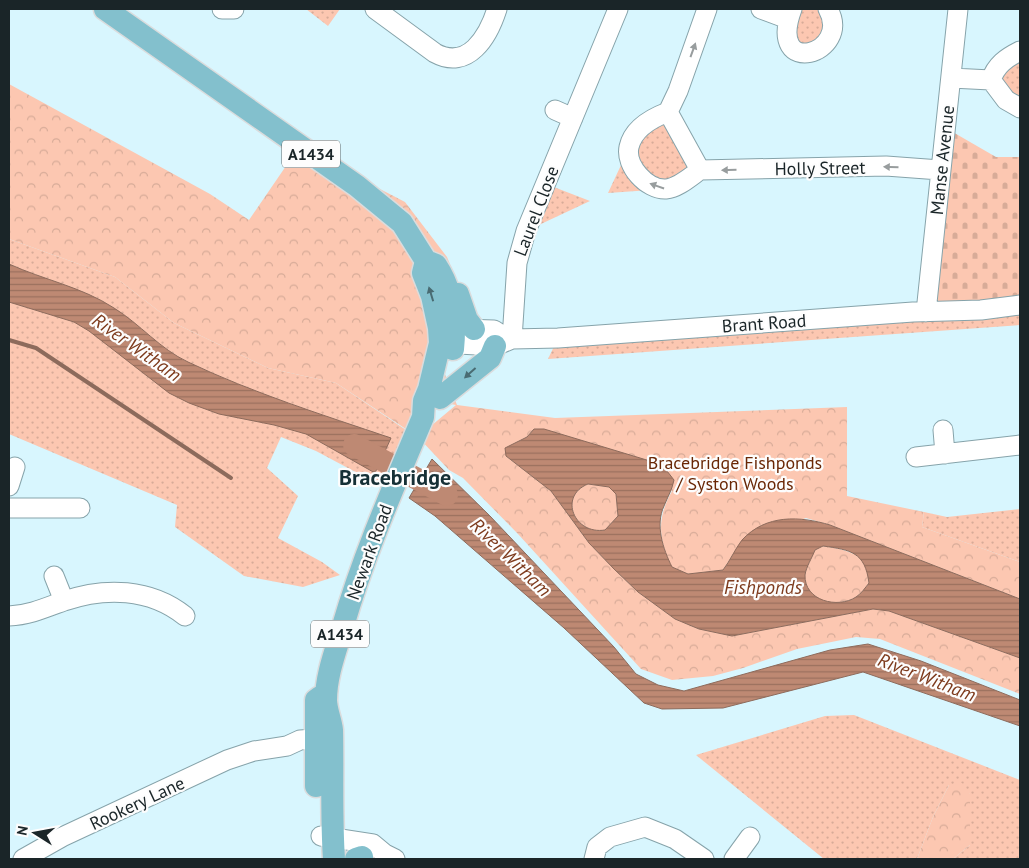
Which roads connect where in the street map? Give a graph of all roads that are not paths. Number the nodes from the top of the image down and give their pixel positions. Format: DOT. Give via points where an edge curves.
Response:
graph roads {
  1 [pos="106,9"];
  2 [pos="222,9"];
  3 [pos="234,9"];
  4 [pos="375,9"];
  5 [pos="497,9"];
  6 [pos="618,9"];
  7 [pos="707,9"];
  8 [pos="761,9"];
  9 [pos="828,9"];
  10 [pos="958,9"];
  11 [pos="790,14"];
  12 [pos="1020,51"];
  13 [pos="951,78"];
  14 [pos="991,80"];
  15 [pos="1020,108"];
  16 [pos="555,110"];
  17 [pos="668,112"];
  18 [pos="573,118"];
  19 [pos="700,170"];
  20 [pos="940,170"];
  21 [pos="426,261"];
  22 [pos="1020,305"];
  23 [pos="926,312"];
  24 [pos="452,335"];
  25 [pos="505,341"];
  26 [pos="440,398"];
  27 [pos="423,417"];
  28 [pos="943,430"];
  29 [pos="1020,445"];
  30 [pos="945,454"];
  31 [pos="916,457"];
  32 [pos="15,467"];
  33 [pos="9,486"];
  34 [pos="9,508"];
  35 [pos="80,508"];
  36 [pos="54,576"];
  37 [pos="64,601"];
  38 [pos="180,606"];
  39 [pos="9,616"];
  40 [pos="323,747"];
  41 [pos="750,838"];
  42 [pos="327,847"];
  43 [pos="390,857"];
  44 [pos="359,858"];
  45 [pos="23,859"];
  46 [pos="594,859"];
  47 [pos="704,859"];
  48 [pos="734,859"];
  1 -- 21 [label="main road, Newark Road / A1434" via="358,186 402,223"];
  2 -- 3 [label="street"];
  4 -- 5 [label="street" via="445,59 459,59 472,53"];
  6 -- 18 [label="street, Laurel Close"];
  17 -- 7 [label="street, one-way"];
  8 -- 11 [label="street"];
  9 -- 11 [label="street" via="832,32 827,42 820,49 804,53 795,51 787,43"];
  10 -- 13 [label="street, Manse Avenue"];
  12 -- 14 [label="street" via="1005,59"];
  13 -- 14 [label="street"];
  13 -- 20 [label="street, Manse Avenue"];
  14 -- 15 [label="street" via="1006,100"];
  16 -- 18 [label="street"];
  17 -- 19 [label="street"];
  19 -- 17 [label="street, one-way" via="677,186 665,189 644,182 632,166 629,148 637,132 652,118"];
  18 -- 25 [label="street, Laurel Close" via="516,263"];
  20 -- 19 [label="street, Holly Street, one-way" via="886,166"];
  20 -- 23 [label="street, Manse Avenue"];
  24 -- 21 [label="main road, Newark Road / A1434, one-way" via="423,273"];
  21 -- 24 [label="main road, Newark Road / A1434" via="436,265 448,286 458,292 467,320"];
  22 -- 23 [label="street, Brant Road"];
  23 -- 25 [label="street, Brant Road"];
  24 -- 25 [label="street, Brant Road"];
  24 -- 25 [label="street" via="494,330"];
  24 -- 26 [label="main road, Newark Road / A1434" via="448,376"];
  24 -- 27 [label="main road, Newark Road / A1434" via="424,401"];
  25 -- 26 [label="main road, one-way" via="490,358"];
  26 -- 27 [label="main road, Newark Road / A1434" via="435,408"];
  27 -- 40 [label="main road, Newark Road / A1434" via="357,579 327,690 326,702 332,726"];
  28 -- 30 [label="street"];
  29 -- 30 [label="street"];
  30 -- 31 [label="street"];
  32 -- 33 [label="street"];
  34 -- 35 [label="street"];
  36 -- 37 [label="street"];
  37 -- 38 [label="street" via="104,591 148,596"];
  37 -- 39 [label="street" via="35,612"];
  40 -- 42 [label="main road, Newark Road"];
  40 -- 45 [label="street, Rookery Lane" via="300,754 287,746 254,751 227,760 62,837"];
  41 -- 48 [label="street"];
  42 -- 43 [label="street" via="373,844"];
  42 -- 44 [label="street"];
  43 -- 44 [label="street"];
  46 -- 47 [label="street" via="597,847 610,837 645,827 675,839"];
}
